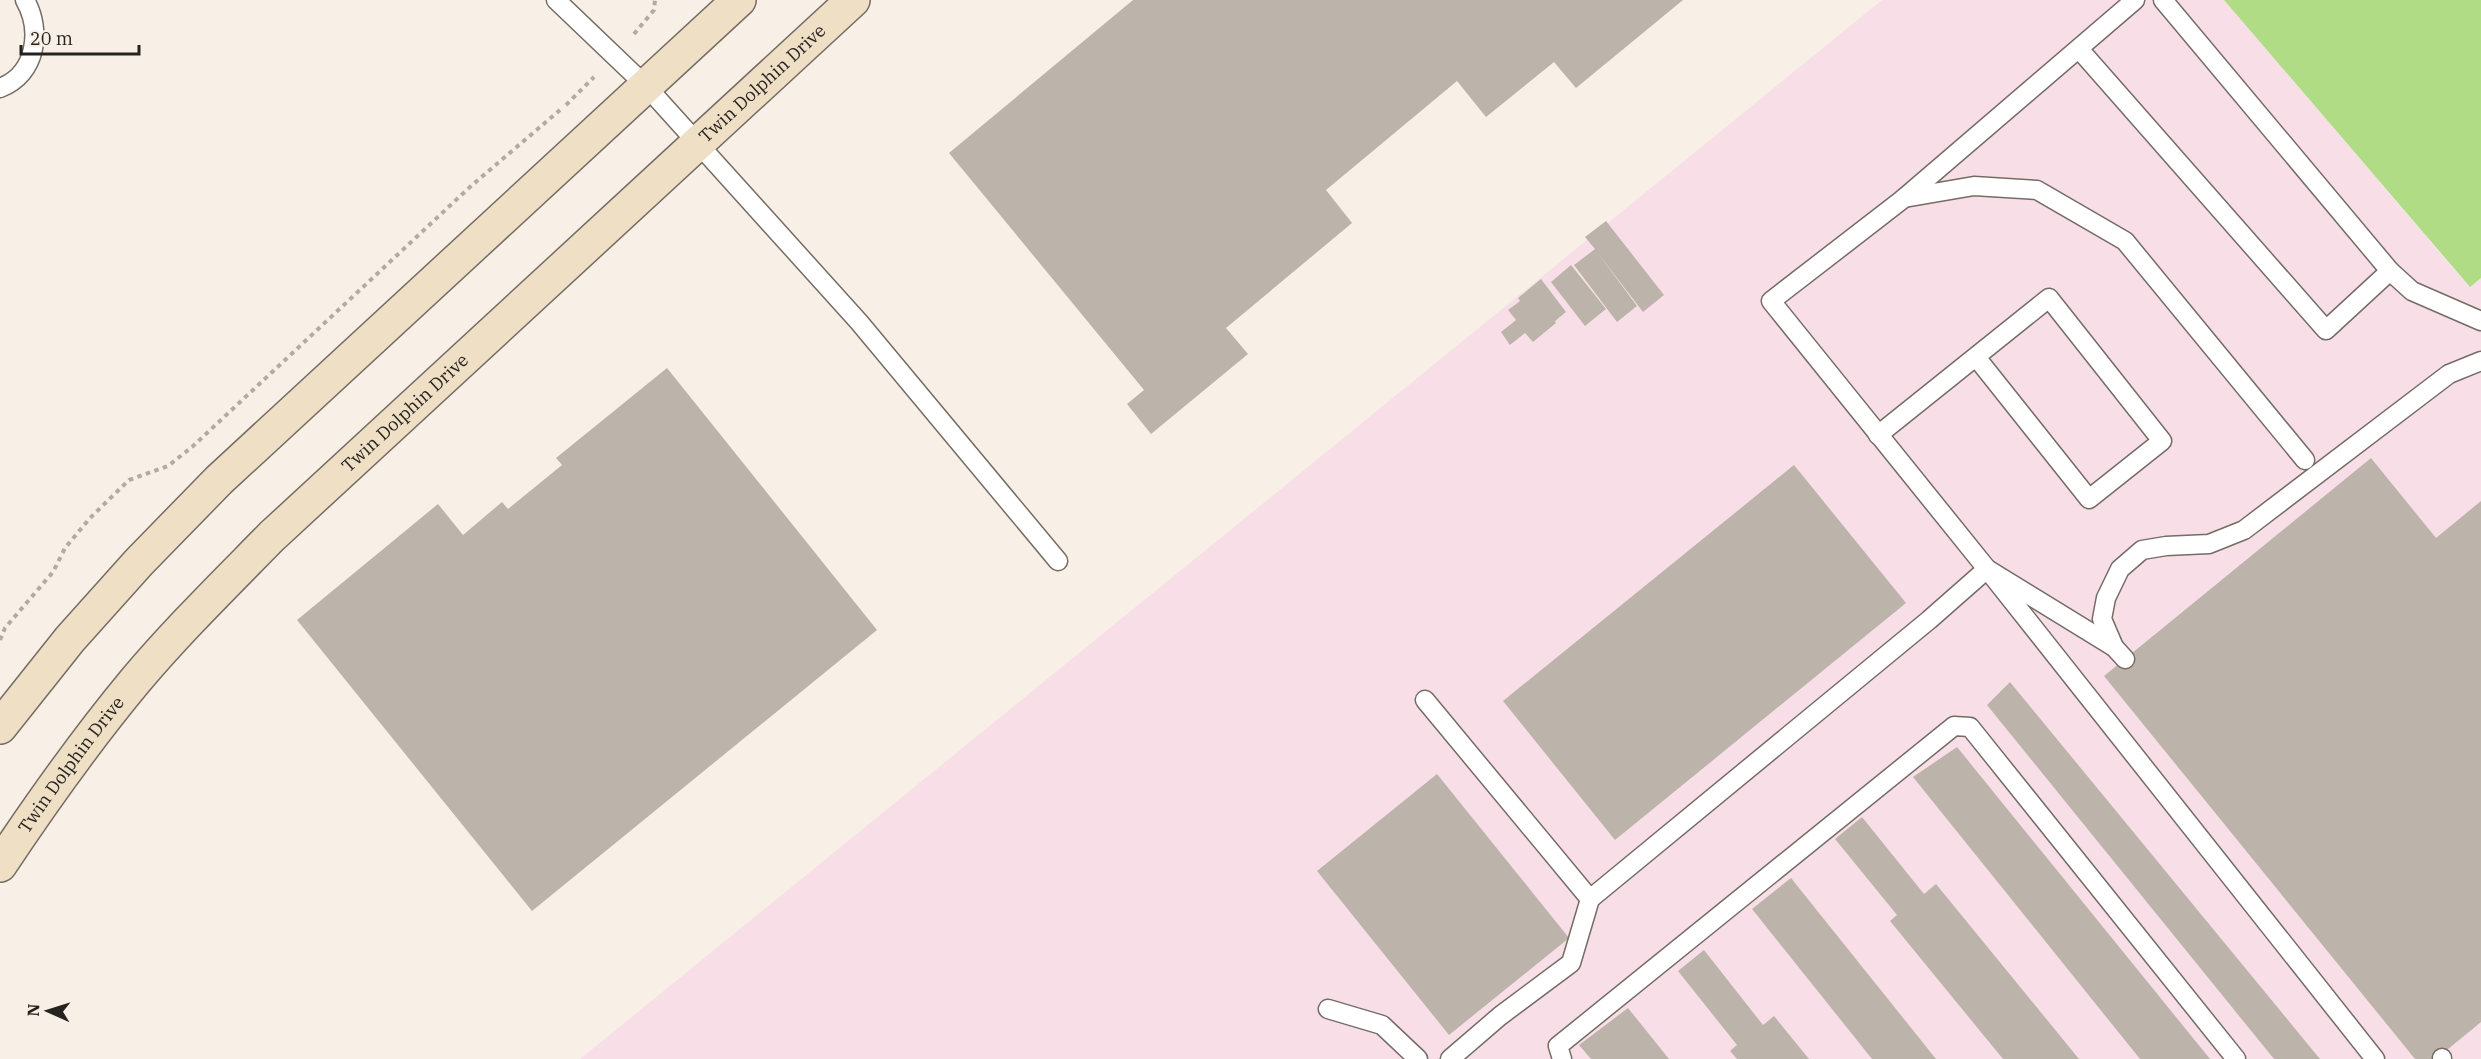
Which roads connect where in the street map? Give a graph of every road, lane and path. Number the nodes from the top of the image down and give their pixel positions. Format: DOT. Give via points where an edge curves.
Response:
graph roads {
  1 [pos="25,0"];
  2 [pos="555,0"];
  3 [pos="655,0"];
  4 [pos="739,0"];
  5 [pos="853,0"];
  6 [pos="2135,0"];
  7 [pos="2163,0"];
  8 [pos="654,10"];
  9 [pos="2079,49"];
  10 [pos="646,86"];
  11 [pos="0,88"];
  12 [pos="562,108"];
  13 [pos="698,143"];
  14 [pos="1903,199"];
  15 [pos="2390,271"];
  16 [pos="2481,321"];
  17 [pos="1976,357"];
  18 [pos="2481,361"];
  19 [pos="1878,435"];
  20 [pos="2305,460"];
  21 [pos="1058,561"];
  22 [pos="1987,569"];
  23 [pos="0,640"];
  24 [pos="1425,700"];
  25 [pos="0,728"];
  26 [pos="0,865"];
  27 [pos="1590,899"];
  28 [pos="1328,1009"];
  29 [pos="1418,1059"];
  30 [pos="1450,1059"];
  31 [pos="1562,1059"];
  32 [pos="2236,1059"];
  33 [pos="2375,1059"];
  1 -- 11 [label="lane" via="33,14 36,34 32,54 22,72"];
  2 -- 10 [label="lane"];
  3 -- 8 [label="path"];
  4 -- 10 [label="main road"];
  5 -- 13 [label="main road, Twin Dolphin Drive"];
  6 -- 9 [label="lane"];
  7 -- 15 [label="lane"];
  9 -- 14 [label="lane"];
  9 -- 15 [label="lane" via="2326,330"];
  10 -- 13 [label="lane"];
  10 -- 25 [label="main road" via="219,480 70,639"];
  12 -- 23 [label="path" via="471,186 192,447 168,466 129,480 65,548 53,572 5,628"];
  13 -- 21 [label="lane" via="859,322"];
  13 -- 26 [label="main road, Twin Dolphin Drive" via="273,536 194,615 135,681 63,772"];
  14 -- 19 [label="lane" via="1771,302"];
  14 -- 20 [label="lane" via="1974,186 2037,190 2125,241"];
  15 -- 16 [label="lane" via="2412,291"];
  17 -- 17 [label="lane" via="2049,298 2162,441 2089,499"];
  17 -- 19 [label="lane"];
  18 -- 22 [label="lane" via="2449,375 2244,530 2209,544 2142,550 2120,569 2106,598 2102,619 2120,653"];
  19 -- 22 [label="lane"];
  22 -- 27 [label="lane"];
  22 -- 33 [label="lane"];
  24 -- 27 [label="lane"];
  27 -- 30 [label="lane" via="1570,963"];
  28 -- 29 [label="lane" via="1382,1025"];
  31 -- 32 [label="lane" via="1558,1046 1954,726 1970,727"];
}
